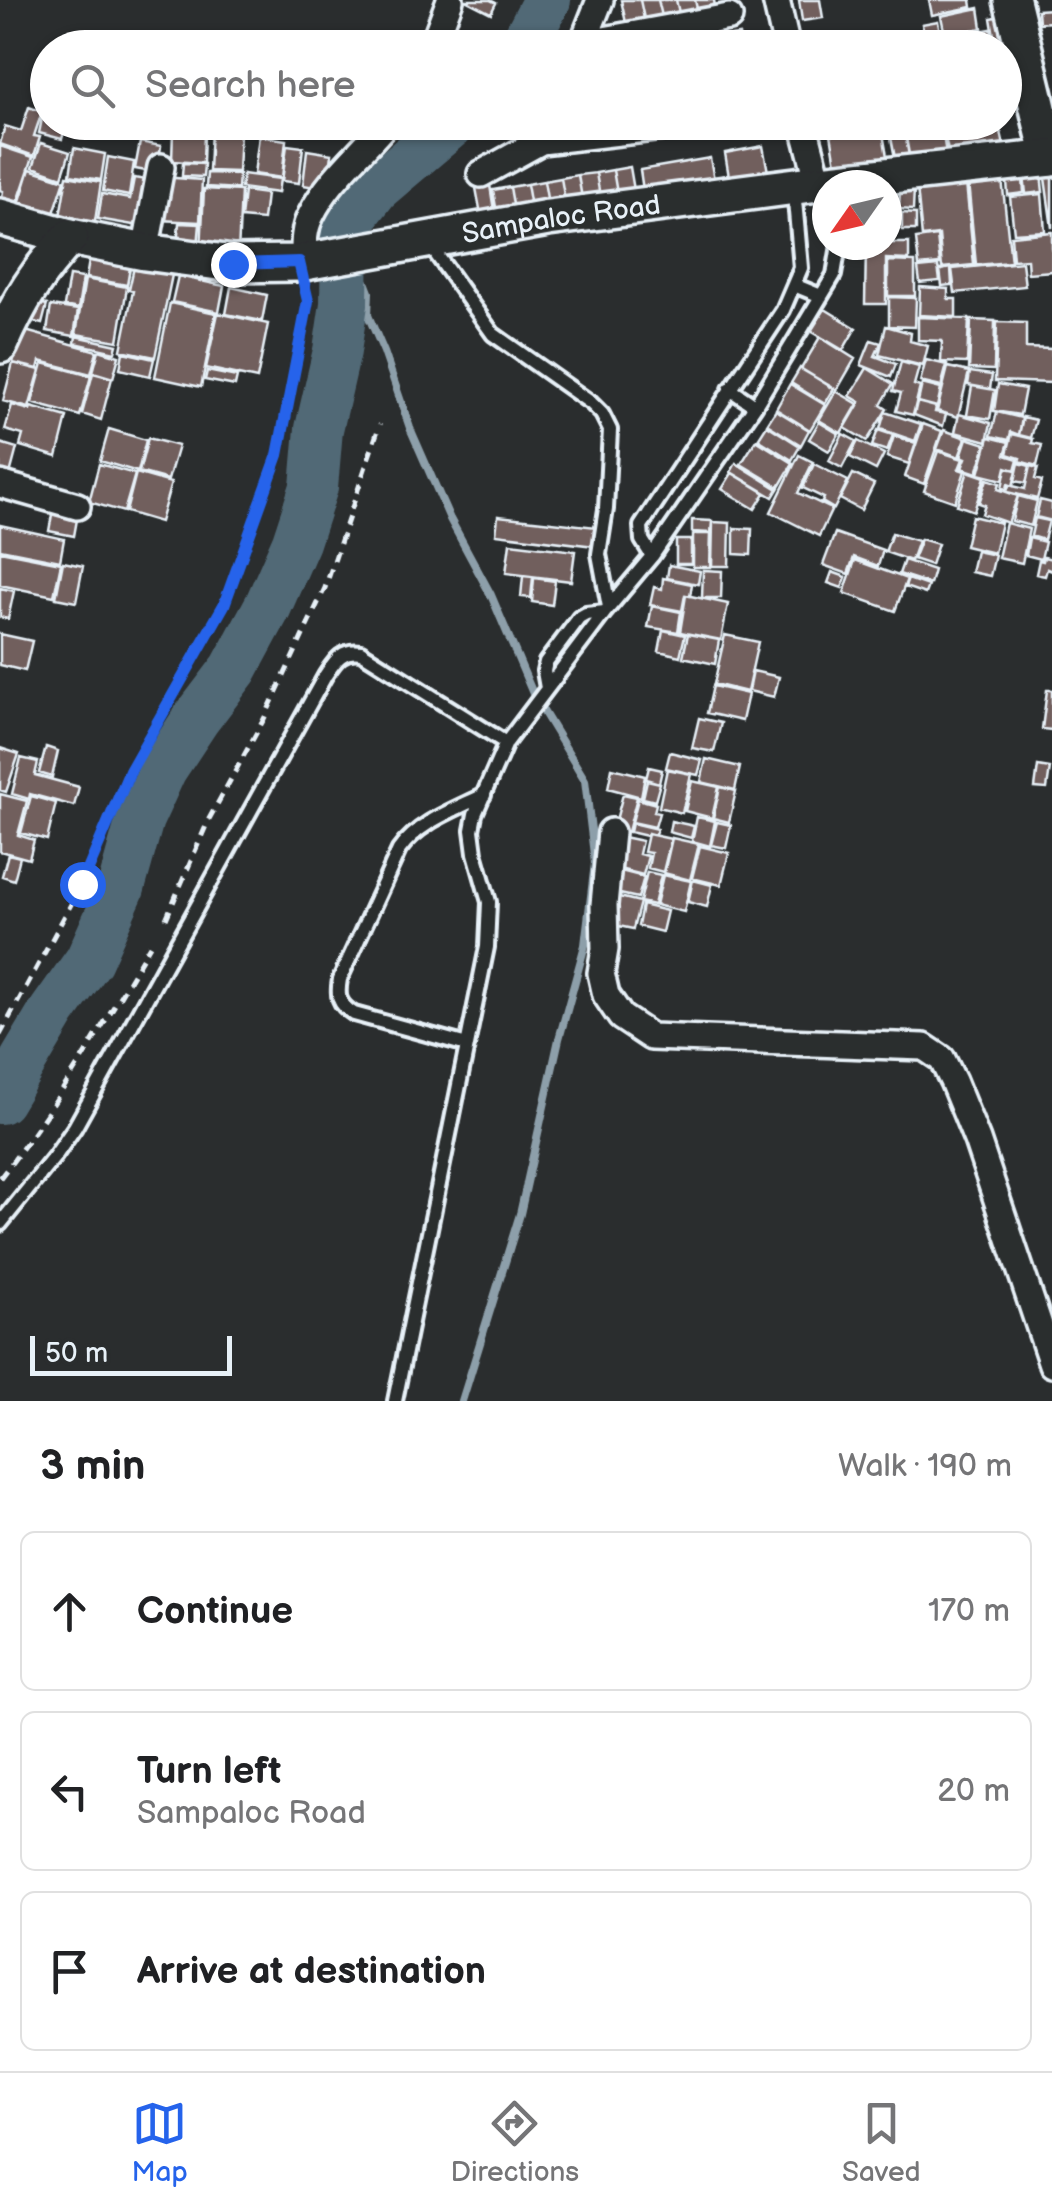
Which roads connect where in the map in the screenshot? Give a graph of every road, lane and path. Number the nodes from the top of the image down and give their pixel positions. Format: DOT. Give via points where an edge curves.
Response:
graph roads {
  1 [pos="450,0"];
  2 [pos="600,0"];
  3 [pos="776,0"];
  4 [pos="1015,1"];
  5 [pos="729,17"];
  6 [pos="439,30"];
  7 [pos="588,30"];
  8 [pos="663,30"];
  9 [pos="783,30"];
  10 [pos="1022,30"];
  11 [pos="1022,32"];
  12 [pos="371,140"];
  13 [pos="533,140"];
  14 [pos="807,140"];
  15 [pos="1051,158"];
  16 [pos="161,167"];
  17 [pos="815,170"];
  18 [pos="481,174"];
  19 [pos="902,175"];
  20 [pos="812,185"];
  21 [pos="812,207"];
  22 [pos="0,217"];
  23 [pos="70,238"];
  24 [pos="426,240"];
  25 [pos="145,252"];
  26 [pos="836,260"];
  27 [pos="306,262"];
  28 [pos="794,285"];
  29 [pos="821,296"];
  30 [pos="0,344"];
  31 [pos="730,389"];
  32 [pos="754,406"];
  33 [pos="380,424"];
  34 [pos="0,484"];
  35 [pos="77,506"];
  36 [pos="652,556"];
  37 [pos="607,609"];
  38 [pos="506,744"];
  39 [pos="484,795"];
  40 [pos="611,832"];
  41 [pos="164,923"];
  42 [pos="154,939"];
  43 [pos="0,1034"];
  44 [pos="467,1045"];
  45 [pos="0,1178"];
  46 [pos="0,1224"];
  47 [pos="1052,1364"];
  48 [pos="395,1401"];
  1 -- 6 [label="street"];
  2 -- 7 [label="street"];
  3 -- 9 [label="street"];
  4 -- 10 [label="main road"];
  5 -- 8 [label="street"];
  11 -- 15 [label="main road"];
  12 -- 27 [label="street" via="311,215"];
  13 -- 18 [label="street"];
  14 -- 17 [label="street"];
  15 -- 19 [label="main road, Sampaloc Road"];
  16 -- 25 [label="street"];
  20 -- 24 [label="main road, Sampaloc Road"];
  21 -- 28 [label="lane"];
  22 -- 23 [label="main road, Sampaloc Road"];
  23 -- 25 [label="main road, Sampaloc Road"];
  23 -- 30 [label="main road" via="33,280"];
  24 -- 27 [label="main road, Sampaloc Road"];
  24 -- 37 [label="lane" via="493,334 591,403 610,430 599,554"];
  25 -- 27 [label="main road, Sampaloc Road" via="233,264"];
  26 -- 29 [label="lane"];
  27 -- 43 [label="path" via="308,301 278,455 224,605 130,771 82,884"];
  28 -- 29 [label="lane"];
  28 -- 31 [label="lane"];
  29 -- 32 [label="lane"];
  31 -- 32 [label="lane"];
  31 -- 36 [label="lane" via="641,526"];
  32 -- 36 [label="lane"];
  33 -- 41 [label="path" via="324,588"];
  34 -- 35 [label="street"];
  36 -- 37 [label="lane"];
  37 -- 38 [label="lane"];
  38 -- 39 [label="lane"];
  38 -- 46 [label="lane" via="361,652 338,656 75,1126"];
  39 -- 44 [label="lane" via="472,830 489,902 487,947"];
  39 -- 44 [label="lane" via="409,836 337,995 354,1014"];
  40 -- 47 [label="street" via="601,974 621,1018 651,1037 924,1047 942,1060 977,1140"];
  42 -- 45 [label="path"];
  44 -- 48 [label="lane"];
}
